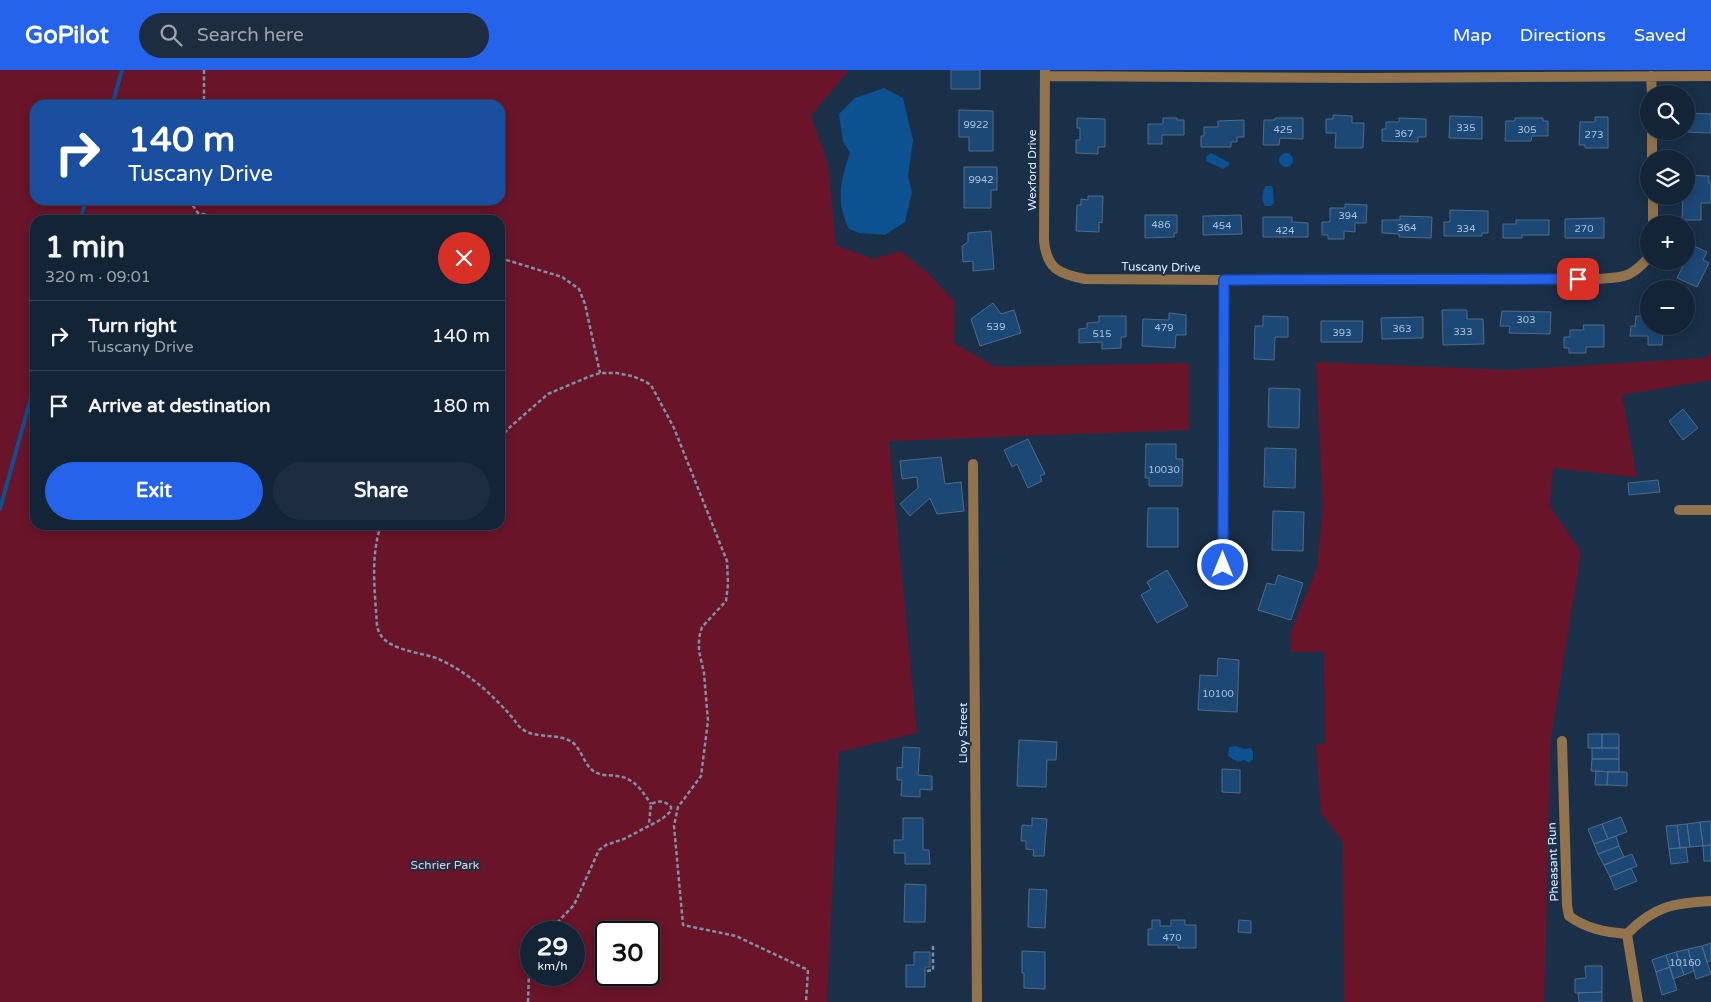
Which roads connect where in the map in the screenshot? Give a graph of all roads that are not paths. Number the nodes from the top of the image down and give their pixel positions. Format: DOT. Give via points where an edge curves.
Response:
graph roads {
  1 [pos="1045,73"];
  2 [pos="1651,76"];
  3 [pos="1711,76"];
  4 [pos="1652,85"];
  5 [pos="1054,267"];
  6 [pos="1640,268"];
  7 [pos="1224,280"];
  8 [pos="974,464"];
  9 [pos="1679,510"];
  10 [pos="1711,510"];
  11 [pos="1223,565"];
  12 [pos="1562,741"];
  13 [pos="1711,901"];
  14 [pos="1627,934"];
  15 [pos="977,1002"];
  16 [pos="1638,1002"];
  1 -- 2 [label="street" via="1373,78"];
  1 -- 5 [label="street, Wexford Drive" via="1044,241 1046,256"];
  2 -- 3 [label="street"];
  2 -- 4 [label="street"];
  5 -- 7 [label="street, Tuscany Drive" via="1067,275 1085,278"];
  6 -- 7 [label="street, Tuscany Drive" via="1620,278 1597,279"];
  7 -- 11 [label="street"];
  8 -- 15 [label="street, Lloy Street"];
  9 -- 10 [label="street"];
  12 -- 14 [label="street, Pheasant Run" via="1569,916 1598,931"];
  13 -- 14 [label="street" via="1673,904 1640,921"];
  14 -- 16 [label="street"];
}
